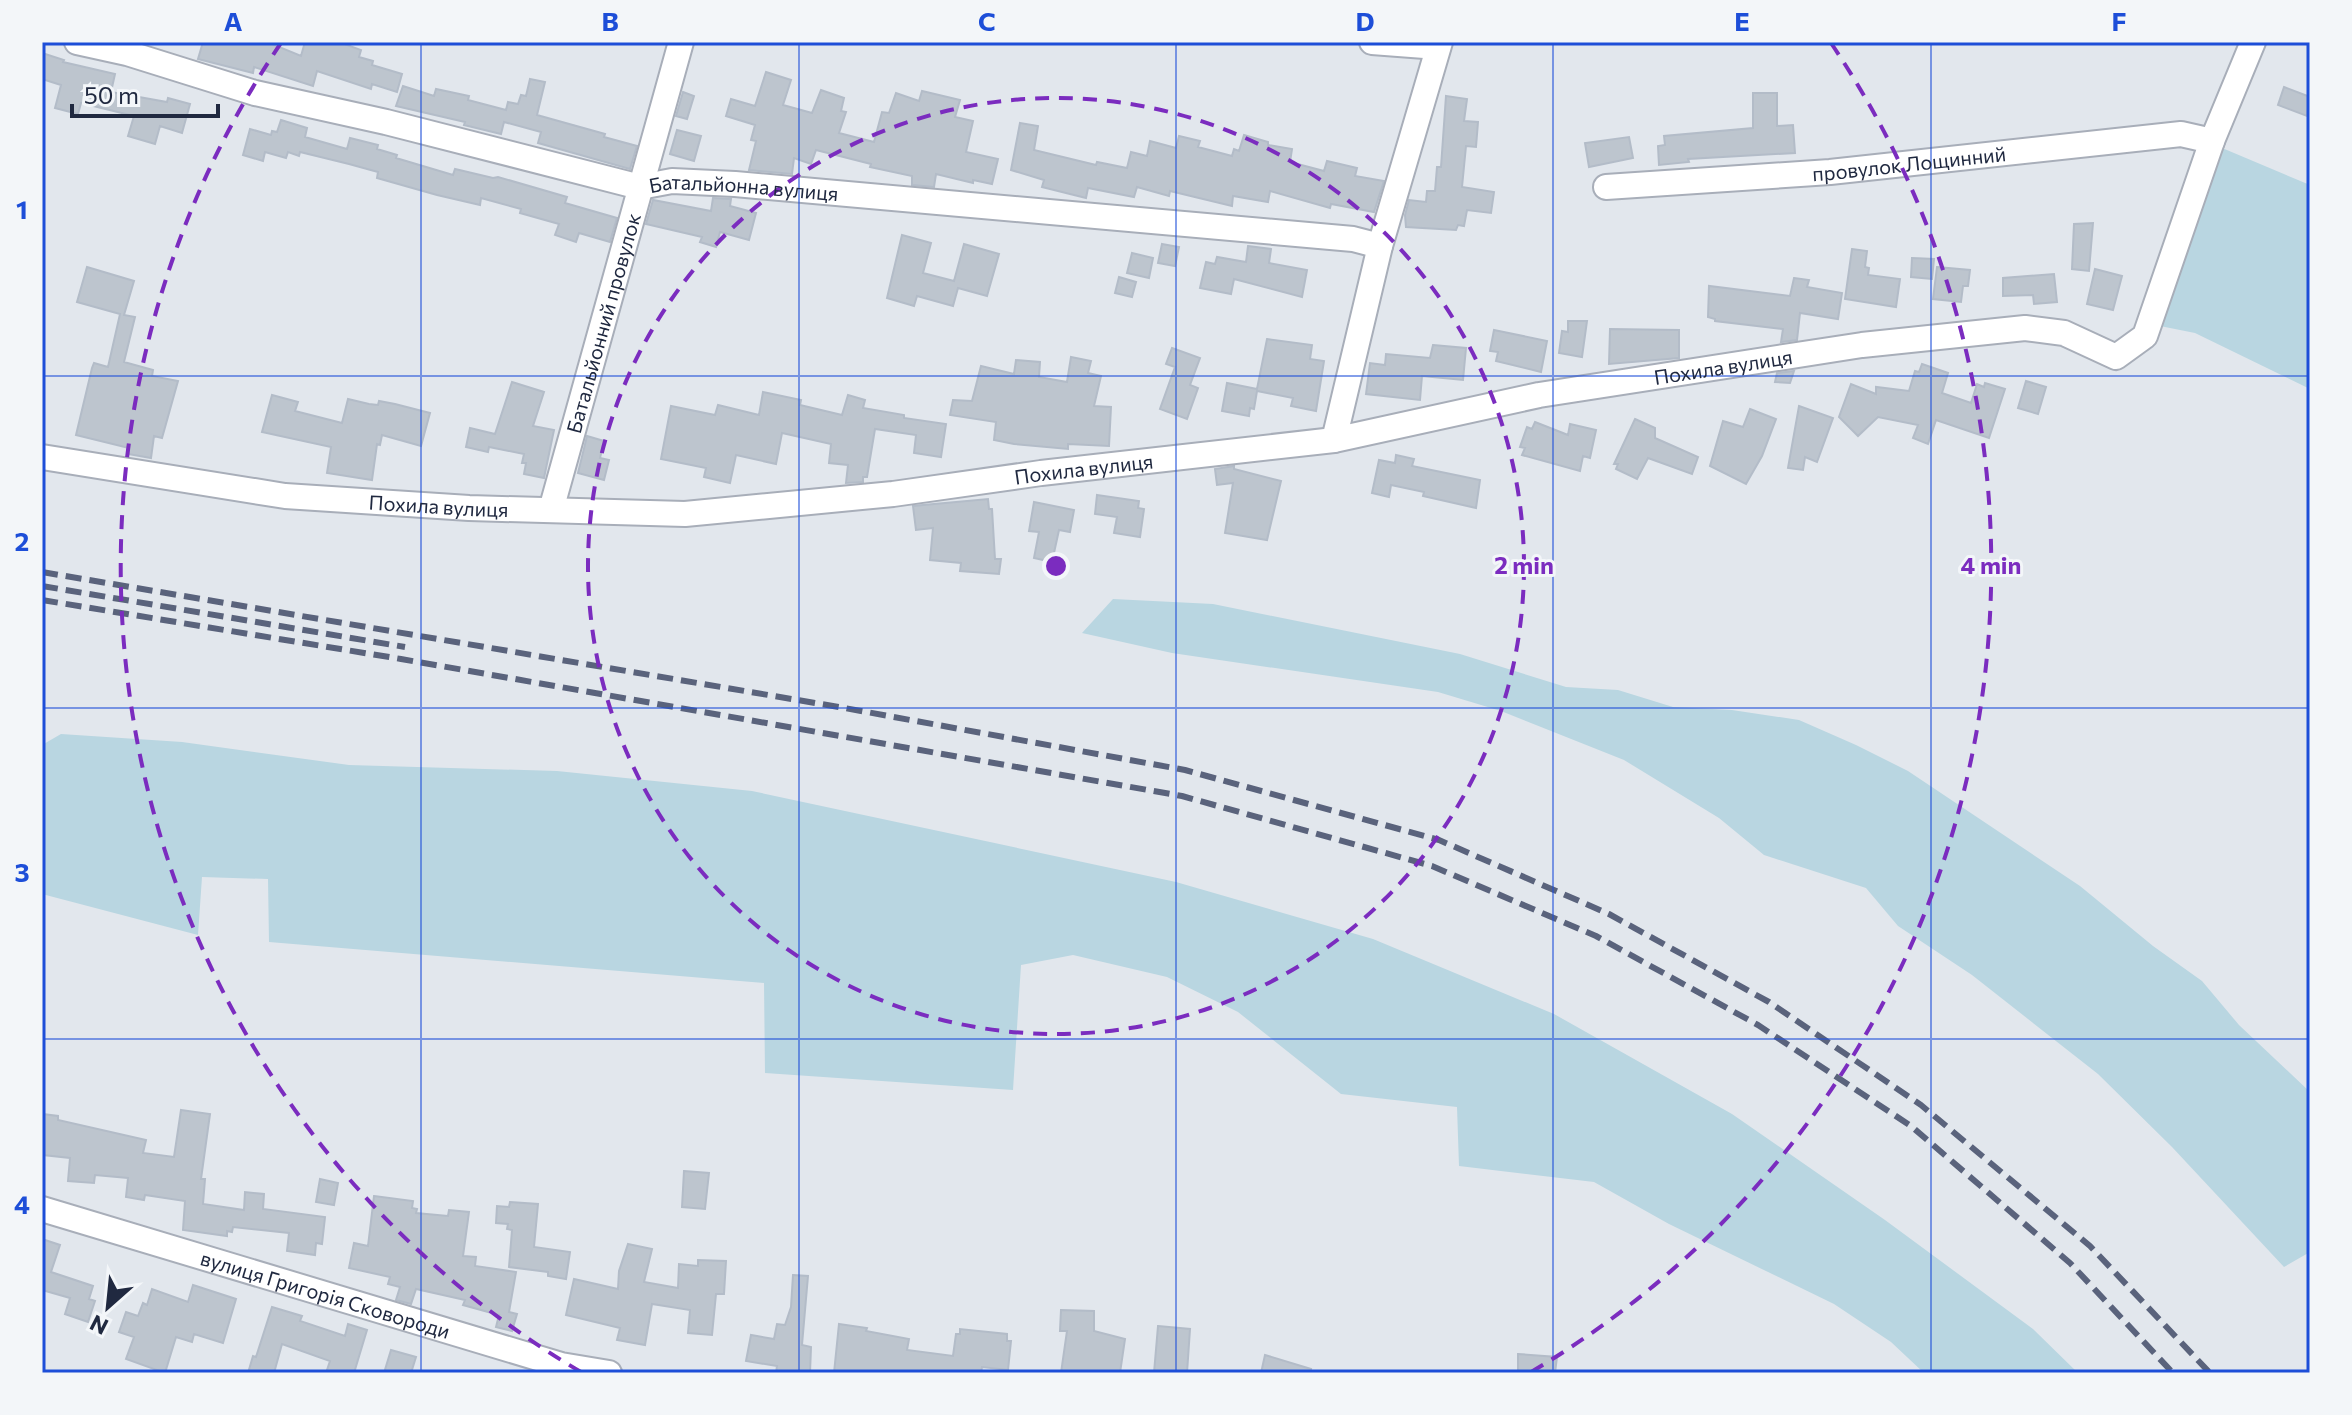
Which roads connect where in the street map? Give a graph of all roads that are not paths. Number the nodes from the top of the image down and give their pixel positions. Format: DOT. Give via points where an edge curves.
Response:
graph roads {
  1 [pos="77,42"];
  2 [pos="681,42"];
  3 [pos="1372,42"];
  4 [pos="2253,42"];
  5 [pos="1439,45"];
  6 [pos="2212,141"];
  7 [pos="640,187"];
  8 [pos="1606,187"];
  9 [pos="1380,246"];
  10 [pos="1334,440"];
  11 [pos="42,457"];
  12 [pos="551,510"];
  13 [pos="42,1209"];
  14 [pos="560,1369"];
  15 [pos="609,1373"];
  1 -- 7 [label="street, Батальйонна вулиця" via="255,93"];
  2 -- 7 [label="street, Батальйонний провулок"];
  3 -- 5 [label="street"];
  4 -- 6 [label="street"];
  5 -- 9 [label="street"];
  6 -- 8 [label="street, провулок Лощинний" via="2181,134 1830,172"];
  6 -- 10 [label="street, Похила вулиця" via="2145,336 2116,357 2064,333 2025,328 1877,343 1539,395"];
  7 -- 9 [label="street, Батальйонна вулиця" via="672,181 735,184 1353,239"];
  7 -- 12 [label="street, Батальйонний провулок"];
  9 -- 10 [label="street"];
  10 -- 12 [label="street, Похила вулиця" via="768,507 685,514"];
  11 -- 12 [label="street, Похила вулиця" via="285,496"];
  13 -- 14 [label="street, вулиця Григорія Сковороди"];
  14 -- 15 [label="street, вулиця Григорія Сковороди"];
}
